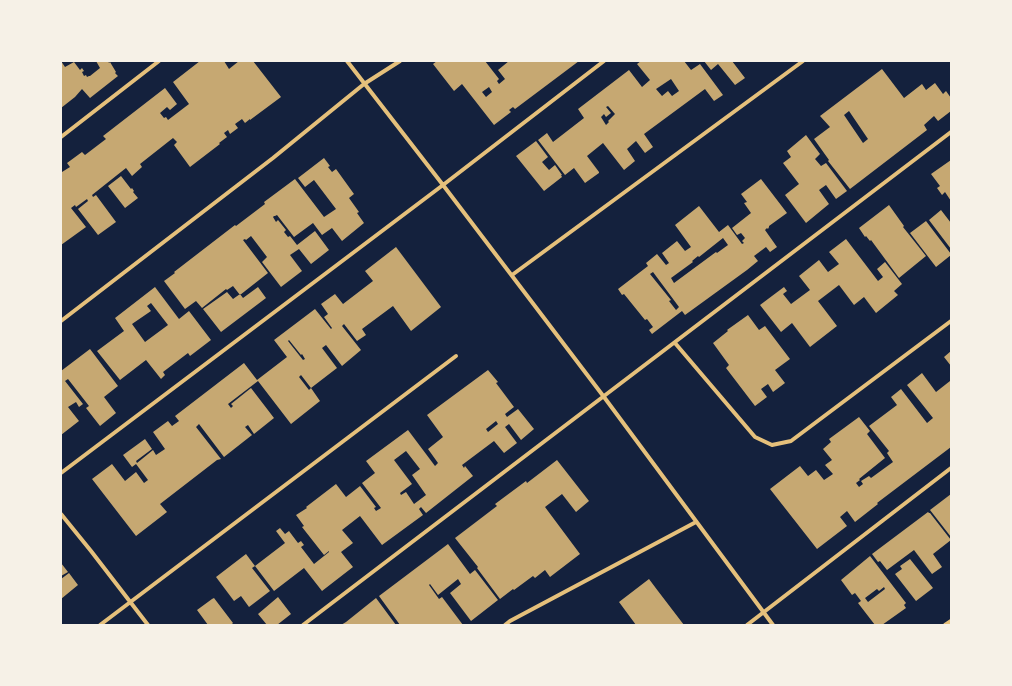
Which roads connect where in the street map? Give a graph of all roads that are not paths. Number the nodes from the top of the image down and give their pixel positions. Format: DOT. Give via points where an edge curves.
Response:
graph roads {
  1 [pos="159,61"];
  2 [pos="347,61"];
  3 [pos="400,61"];
  4 [pos="604,61"];
  5 [pos="803,61"];
  6 [pos="364,84"];
  7 [pos="951,132"];
  8 [pos="61,137"];
  9 [pos="443,184"];
  10 [pos="512,275"];
  11 [pos="61,321"];
  12 [pos="951,321"];
  13 [pos="675,343"];
  14 [pos="456,356"];
  15 [pos="604,396"];
  16 [pos="951,468"];
  17 [pos="61,473"];
  18 [pos="61,514"];
  19 [pos="696,522"];
  20 [pos="130,603"];
  21 [pos="764,613"];
  22 [pos="951,621"];
  23 [pos="100,625"];
  24 [pos="148,625"];
  25 [pos="303,625"];
  26 [pos="505,625"];
  27 [pos="747,625"];
  28 [pos="773,625"];
  29 [pos="945,625"];
  1 -- 8 [label="street"];
  2 -- 6 [label="street"];
  3 -- 6 [label="street"];
  4 -- 9 [label="street"];
  5 -- 10 [label="street"];
  6 -- 9 [label="street"];
  6 -- 11 [label="street" via="273,158"];
  7 -- 13 [label="street"];
  9 -- 10 [label="street"];
  9 -- 17 [label="street"];
  10 -- 15 [label="street"];
  12 -- 13 [label="street" via="791,441 772,445 755,436"];
  13 -- 15 [label="street"];
  14 -- 20 [label="street"];
  15 -- 19 [label="street"];
  15 -- 25 [label="street"];
  16 -- 21 [label="street"];
  18 -- 20 [label="street"];
  19 -- 21 [label="street"];
  19 -- 26 [label="street"];
  20 -- 23 [label="street"];
  20 -- 24 [label="street"];
  21 -- 27 [label="street"];
  21 -- 28 [label="street"];
  22 -- 29 [label="street"];
}
